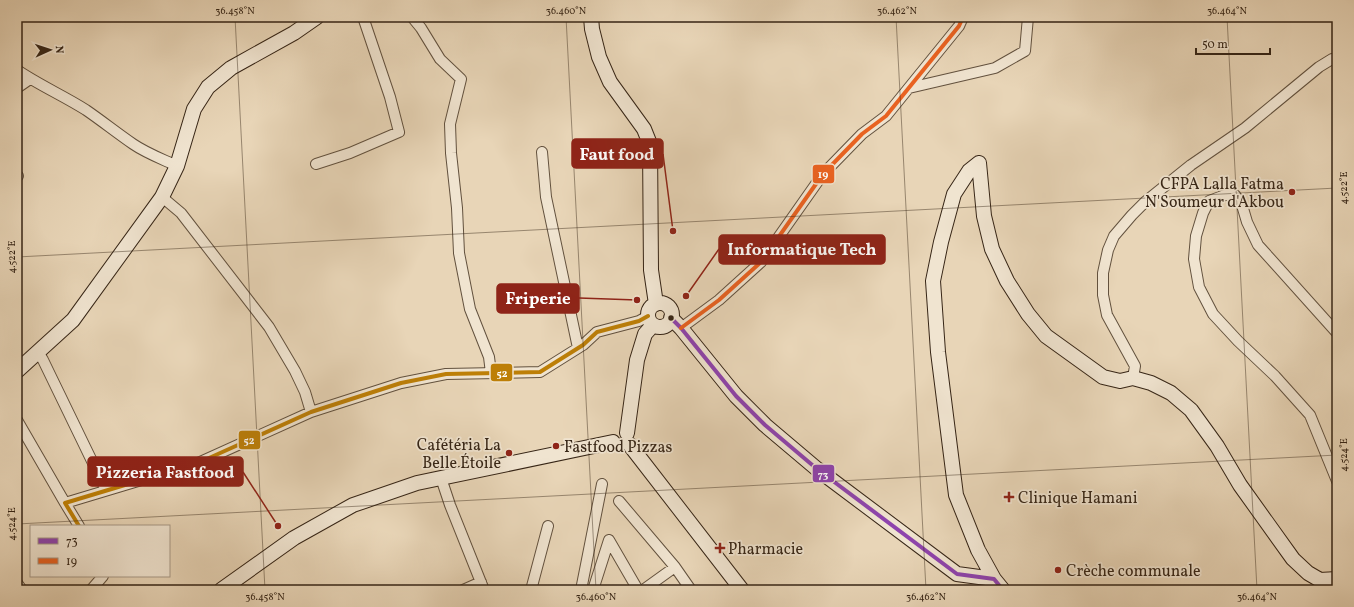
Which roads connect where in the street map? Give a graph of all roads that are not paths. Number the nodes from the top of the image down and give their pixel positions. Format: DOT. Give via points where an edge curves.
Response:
graph roads {
  1 [pos="317,17"];
  2 [pos="363,17"];
  3 [pos="412,17"];
  4 [pos="591,17"];
  5 [pos="963,17"];
  6 [pos="1028,17"];
  7 [pos="1337,60"];
  8 [pos="17,70"];
  9 [pos="30,79"];
  10 [pos="17,88"];
  11 [pos="909,88"];
  12 [pos="542,152"];
  13 [pos="316,164"];
  14 [pos="177,166"];
  15 [pos="162,197"];
  16 [pos="656,304"];
  17 [pos="672,318"];
  18 [pos="650,320"];
  19 [pos="681,328"];
  20 [pos="1337,333"];
  21 [pos="578,348"];
  22 [pos="38,352"];
  23 [pos="17,371"];
  24 [pos="491,373"];
  25 [pos="1133,378"];
  26 [pos="311,412"];
  27 [pos="17,420"];
  28 [pos="628,439"];
  29 [pos="441,478"];
  30 [pos="1337,481"];
  31 [pos="602,484"];
  32 [pos="106,490"];
  33 [pos="619,501"];
  34 [pos="65,503"];
  35 [pos="78,525"];
  36 [pos="548,526"];
  37 [pos="675,567"];
  38 [pos="102,577"];
  39 [pos="994,579"];
  40 [pos="1337,579"];
  41 [pos="17,583"];
  42 [pos="483,586"];
  43 [pos="22,590"];
  44 [pos="91,590"];
  45 [pos="221,590"];
  46 [pos="463,590"];
  47 [pos="531,590"];
  48 [pos="582,590"];
  49 [pos="593,590"];
  50 [pos="638,590"];
  51 [pos="643,590"];
  52 [pos="691,590"];
  53 [pos="742,590"];
  54 [pos="1003,590"];
  1 -- 14 [label="street" via="294,33 231,68 208,87 194,109"];
  2 -- 13 [label="street" via="399,132"];
  3 -- 24 [label="street" via="440,59 461,79 450,124 459,253 470,309 489,357"];
  4 -- 16 [label="street" via="599,57 610,82 644,129 650,144 651,270"];
  5 -- 11 [label="street" via="959,26"];
  6 -- 11 [label="street" via="1025,51 995,68"];
  7 -- 25 [label="street" via="1318,67 1244,128 1145,202 1114,236 1103,273 1103,295 1108,315 1135,366"];
  8 -- 9 [label="street"];
  9 -- 10 [label="street"];
  9 -- 14 [label="street" via="85,109 155,157"];
  11 -- 19 [label="street" via="886,116 862,134 824,174 761,262 719,300"];
  12 -- 21 [label="street" via="546,197"];
  14 -- 15 [label="street"];
  15 -- 22 [label="street" via="73,320"];
  15 -- 26 [label="street" via="181,213 269,327 295,371"];
  16 -- 17 [label="street" via="666,305"];
  16 -- 18 [label="street" via="650,309"];
  17 -- 18 [label="street" via="665,326 658,327"];
  17 -- 19 [label="street"];
  18 -- 21 [label="street" via="597,332"];
  18 -- 28 [label="street" via="637,360"];
  19 -- 39 [label="street" via="736,396 765,425 817,469 957,574"];
  20 -- 30 [label="street" via="1258,245 1236,195 1225,194 1210,201 1203,213 1196,236 1194,259 1199,287 1213,314 1310,415"];
  21 -- 24 [label="street" via="540,372"];
  22 -- 23 [label="street"];
  22 -- 32 [label="street"];
  24 -- 26 [label="street" via="446,374 401,383"];
  25 -- 39 [label="street" via="1120,381 1103,377 1046,336 1028,314 1007,281 992,249 984,216 979,163 969,171 954,194 933,281 938,352 956,495 978,550"];
  25 -- 40 [label="street" via="1171,393 1191,410 1293,560 1320,580"];
  26 -- 32 [label="street" via="198,463"];
  27 -- 34 [label="street"];
  28 -- 29 [label="street" via="626,448 619,449 613,442"];
  28 -- 53 [label="street"];
  29 -- 42 [label="street"];
  29 -- 45 [label="street" via="417,483 353,505 294,538"];
  31 -- 48 [label="street"];
  32 -- 34 [label="street"];
  33 -- 37 [label="street"];
  34 -- 35 [label="street"];
  36 -- 47 [label="street"];
  37 -- 51 [label="street"];
  37 -- 52 [label="street"];
  38 -- 44 [label="street"];
  39 -- 54 [label="street"];
  41 -- 43 [label="street"];
  42 -- 46 [label="street"];
  49 -- 50 [label="street" via="608,540"];
}
